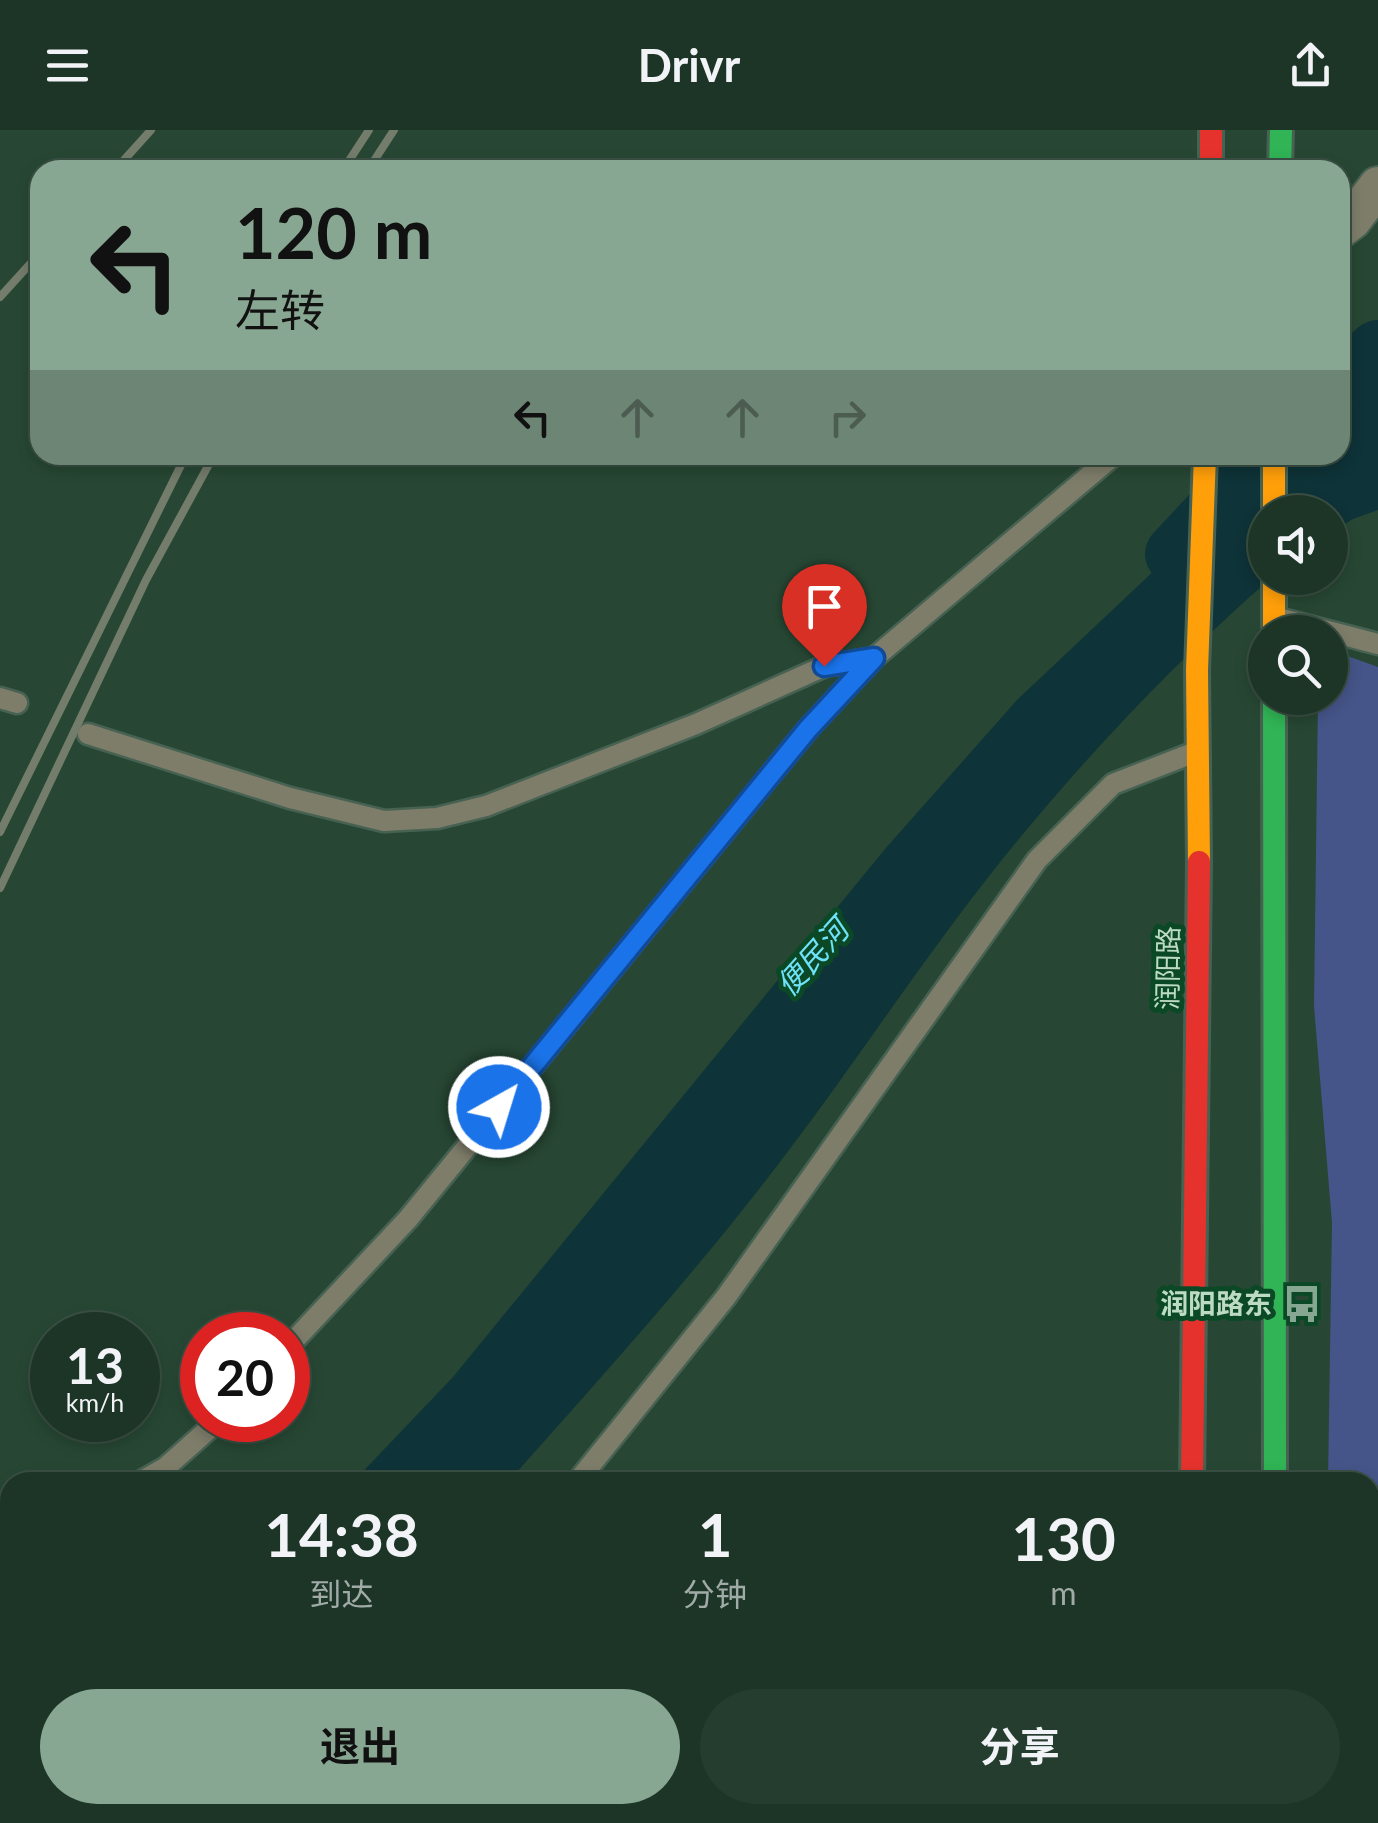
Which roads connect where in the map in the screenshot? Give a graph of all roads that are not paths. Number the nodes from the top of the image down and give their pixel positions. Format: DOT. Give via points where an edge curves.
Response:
graph roads {
  1 [pos="1212,130"];
  2 [pos="1281,130"];
  3 [pos="1211,160"];
  4 [pos="1280,160"];
  5 [pos="1378,186"];
  6 [pos="1350,222"];
  7 [pos="1102,465"];
  8 [pos="1206,465"];
  9 [pos="1274,465"];
  10 [pos="1274,495"];
  11 [pos="1348,639"];
  12 [pos="1378,644"];
  13 [pos="874,658"];
  14 [pos="1274,715"];
  15 [pos="88,734"];
  16 [pos="1200,751"];
  17 [pos="310,1323"];
  18 [pos="194,1442"];
  19 [pos="157,1472"];
  20 [pos="584,1472"];
  21 [pos="1192,1472"];
  22 [pos="1275,1472"];
  1 -- 3 [label="main road"];
  2 -- 4 [label="main road"];
  5 -- 6 [label="street"];
  7 -- 13 [label="lane"];
  8 -- 16 [label="main road, 润阳路"];
  9 -- 10 [label="main road"];
  11 -- 12 [label="lane"];
  13 -- 15 [label="lane" via="824,666 503,800 436,818 384,821"];
  13 -- 17 [label="lane" via="808,729 408,1219"];
  14 -- 22 [label="main road"];
  16 -- 20 [label="lane" via="1113,784 1037,860 726,1297"];
  16 -- 21 [label="main road, 润阳路"];
  18 -- 19 [label="lane"];
}
